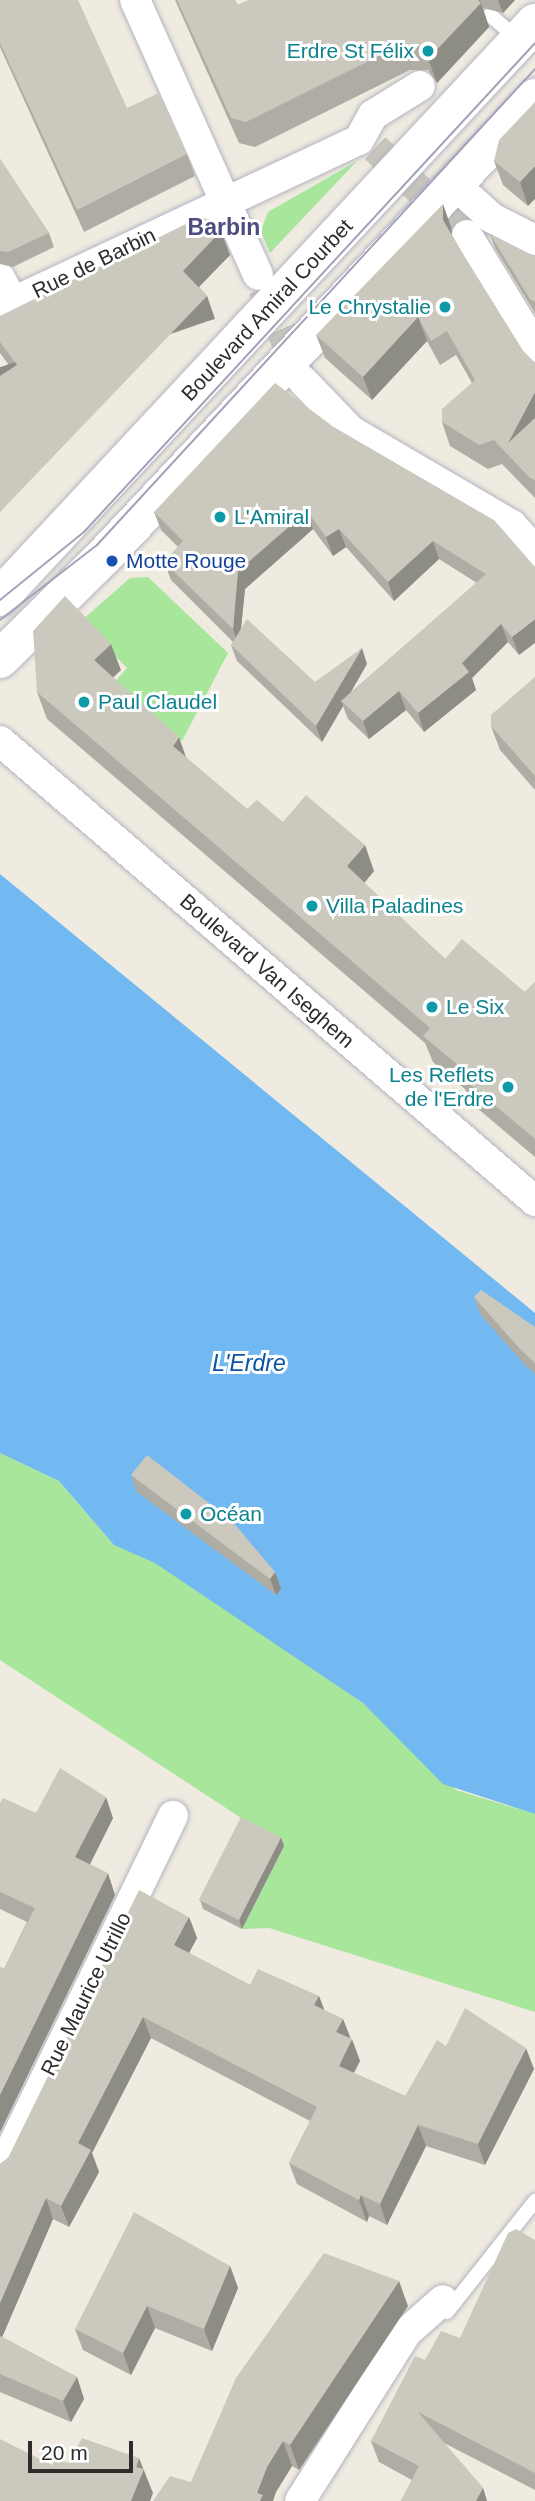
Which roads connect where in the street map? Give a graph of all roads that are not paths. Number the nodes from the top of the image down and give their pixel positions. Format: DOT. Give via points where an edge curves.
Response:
graph roads {
  1 [pos="135,0"];
  2 [pos="490,15"];
  3 [pos="527,32"];
  4 [pos="420,86"];
  5 [pos="535,98"];
  6 [pos="454,184"];
  7 [pos="226,200"];
  8 [pos="467,235"];
  9 [pos="535,240"];
  10 [pos="258,275"];
  11 [pos="4,296"];
  12 [pos="535,347"];
  13 [pos="302,380"];
  14 [pos="535,551"];
  15 [pos="0,597"];
  16 [pos="0,659"];
  17 [pos="0,741"];
  18 [pos="535,1200"];
  19 [pos="173,1816"];
  20 [pos="0,2172"];
  21 [pos="535,2201"];
  22 [pos="443,2300"];
  23 [pos="407,2332"];
  24 [pos="300,2501"];
  1 -- 7 [label="street"];
  2 -- 3 [label="lane"];
  3 -- 15 [label="street, Boulevard Amiral Courbet"];
  4 -- 7 [label="street, Rue de Barbin" via="373,115 367,144"];
  5 -- 6 [label="street"];
  6 -- 9 [label="street" via="492,218"];
  6 -- 16 [label="street"];
  7 -- 10 [label="street"];
  7 -- 11 [label="street, Rue de Barbin"];
  8 -- 12 [label="street"];
  13 -- 14 [label="street" via="351,431 512,525"];
  17 -- 18 [label="street, Boulevard Van Iseghem"];
  19 -- 20 [label="street, Rue Maurice Utrillo"];
  21 -- 23 [label="lane" via="438,2323"];
  22 -- 23 [label="street"];
  23 -- 24 [label="street"];
}
